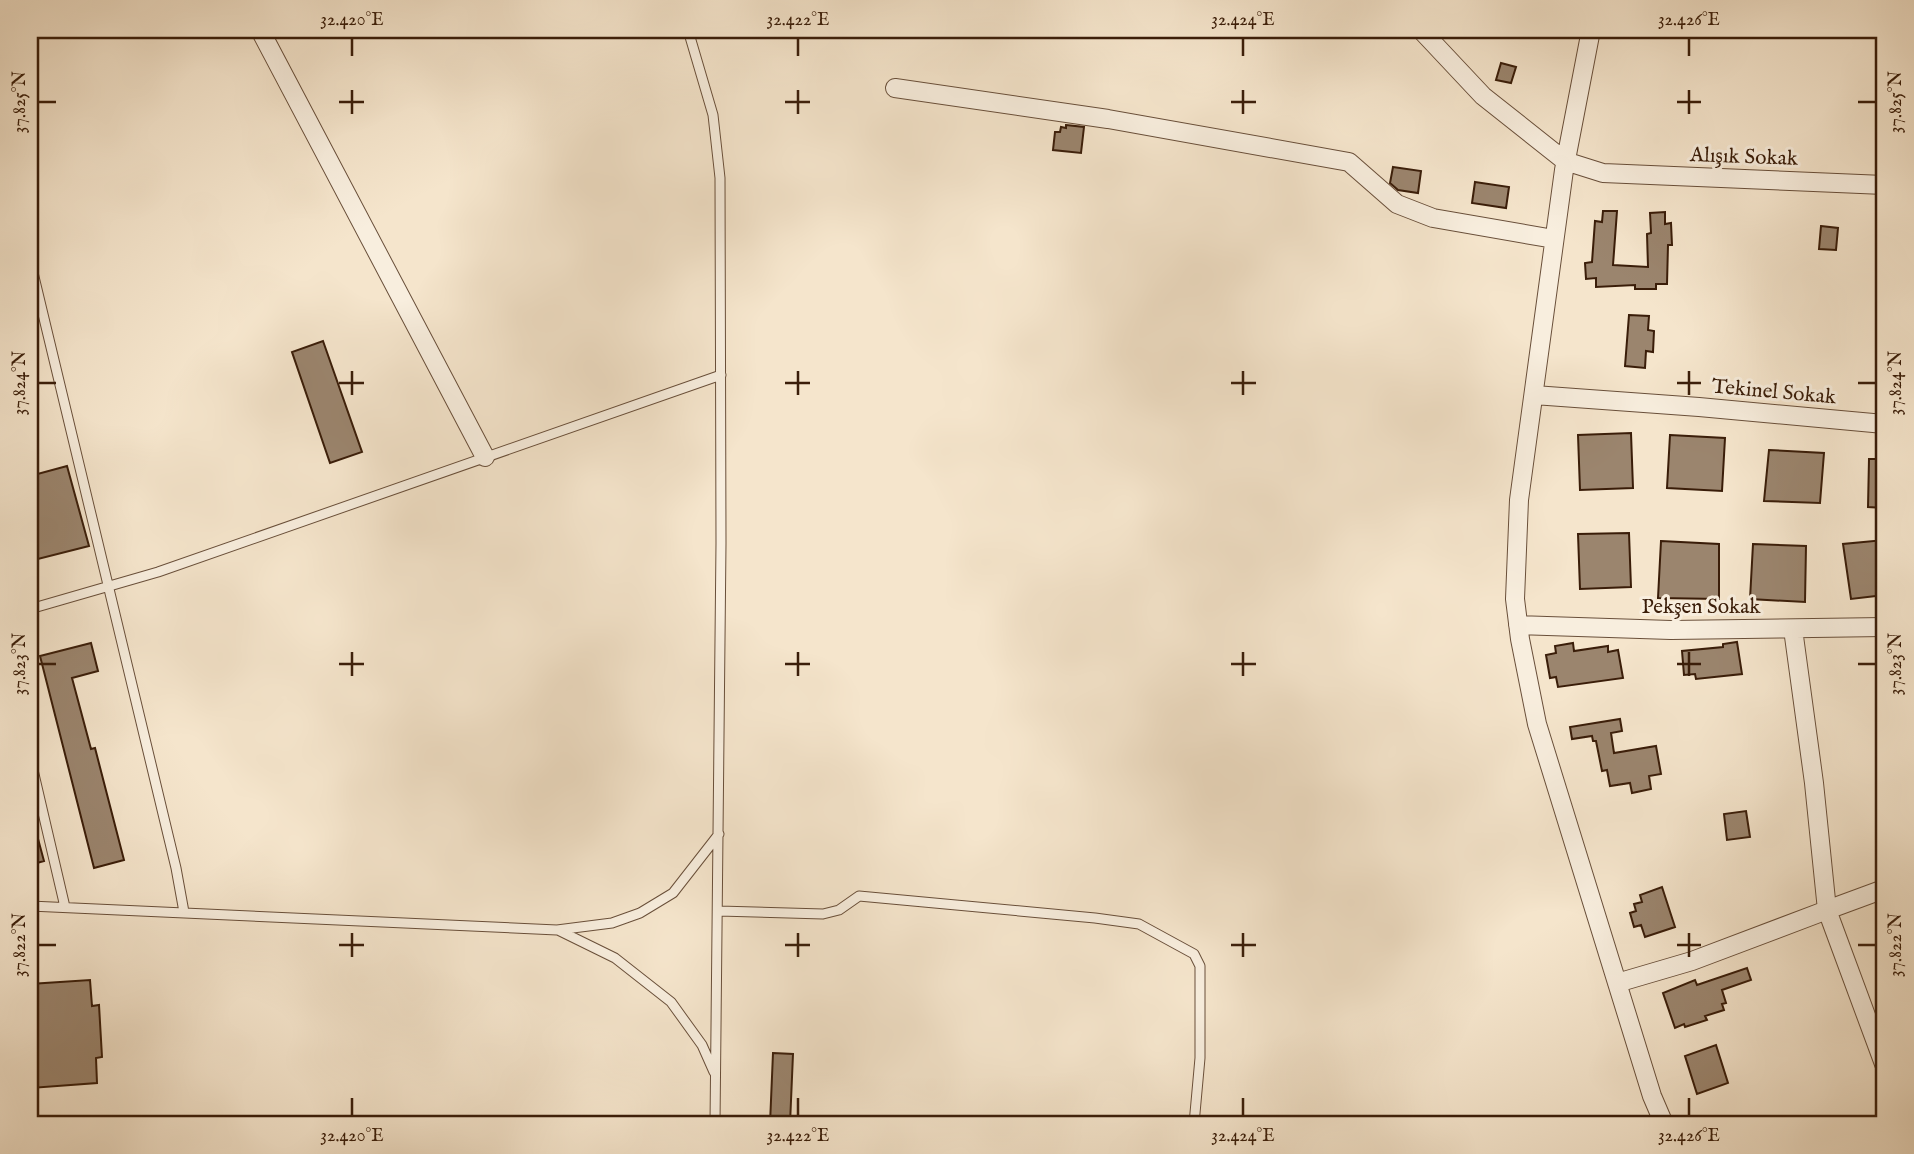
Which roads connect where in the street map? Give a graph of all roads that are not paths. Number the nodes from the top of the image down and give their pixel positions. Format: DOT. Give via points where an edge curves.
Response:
graph roads {
  1 [pos="260,30"];
  2 [pos="688,30"];
  3 [pos="1421,30"];
  4 [pos="1591,30"];
  5 [pos="895,88"];
  6 [pos="1565,161"];
  7 [pos="1884,185"];
  8 [pos="1554,239"];
  9 [pos="30,260"];
  10 [pos="721,376"];
  11 [pos="1534,396"];
  12 [pos="1884,424"];
  13 [pos="485,457"];
  14 [pos="110,586"];
  15 [pos="30,609"];
  16 [pos="1518,625"];
  17 [pos="1884,627"];
  18 [pos="1793,629"];
  19 [pos="30,757"];
  20 [pos="719,833"];
  21 [pos="1884,889"];
  22 [pos="30,906"];
  23 [pos="65,907"];
  24 [pos="1827,910"];
  25 [pos="719,911"];
  26 [pos="184,912"];
  27 [pos="557,930"];
  28 [pos="1617,983"];
  29 [pos="1884,1064"];
  30 [pos="716,1077"];
  31 [pos="715,1124"];
  32 [pos="1194,1124"];
  33 [pos="1664,1124"];
  1 -- 13 [label="street"];
  2 -- 10 [label="lane" via="713,115 720,178"];
  3 -- 6 [label="street" via="1483,96"];
  4 -- 6 [label="street"];
  5 -- 8 [label="street" via="1108,119 1349,162 1397,204 1433,218"];
  6 -- 7 [label="street, Alışık Sokak" via="1603,173"];
  6 -- 8 [label="street"];
  8 -- 11 [label="street"];
  9 -- 14 [label="lane"];
  10 -- 13 [label="lane"];
  10 -- 20 [label="lane"];
  11 -- 12 [label="street, Tekinel Sokak"];
  11 -- 16 [label="street" via="1519,500"];
  13 -- 14 [label="lane"];
  14 -- 15 [label="lane"];
  14 -- 26 [label="lane"];
  16 -- 18 [label="street, Pekşen Sokak"];
  16 -- 28 [label="street" via="1537,724"];
  17 -- 18 [label="street, Pekşen Sokak"];
  18 -- 24 [label="street"];
  19 -- 23 [label="lane"];
  20 -- 25 [label="lane"];
  20 -- 27 [label="lane" via="673,892 640,913 612,923"];
  21 -- 24 [label="street"];
  22 -- 23 [label="lane"];
  23 -- 26 [label="lane"];
  24 -- 28 [label="street" via="1692,961"];
  24 -- 29 [label="street"];
  25 -- 30 [label="lane"];
  25 -- 32 [label="lane" via="823,914 839,910 859,896 1139,924 1194,954 1200,966"];
  26 -- 27 [label="lane"];
  27 -- 30 [label="lane" via="615,958 671,1002 702,1045"];
  28 -- 33 [label="street"];
  30 -- 31 [label="lane"];
}
